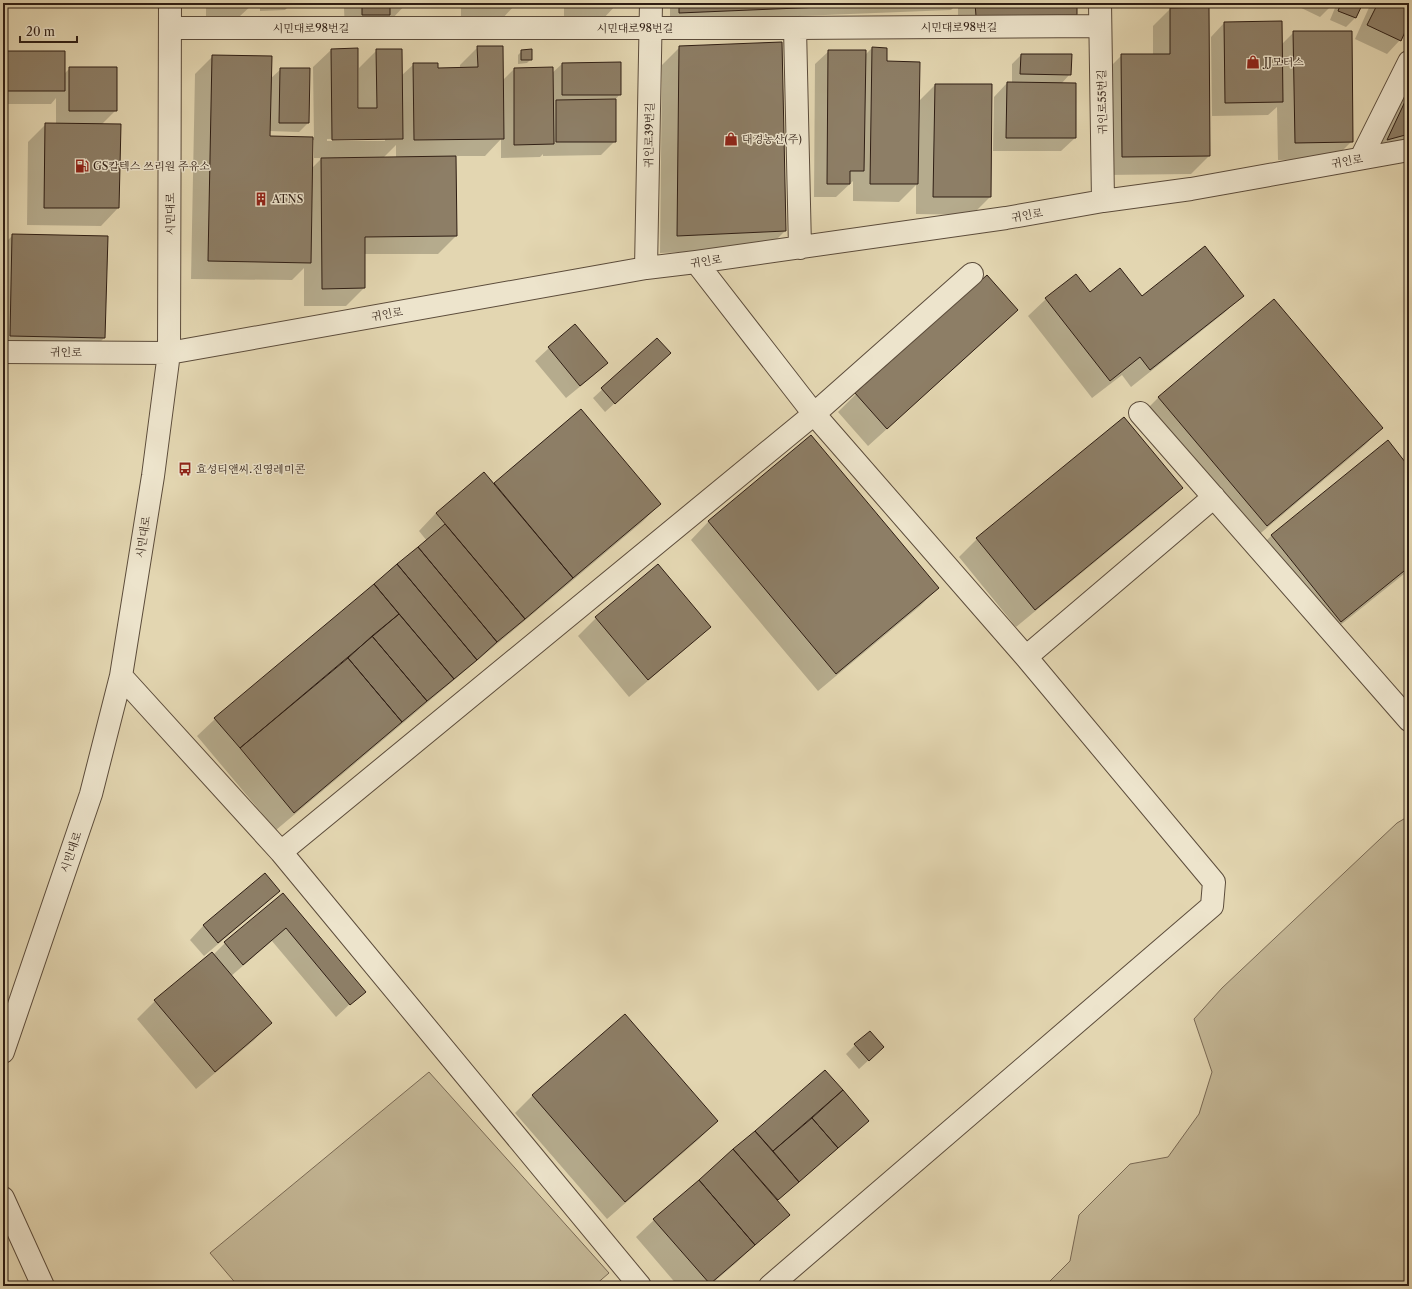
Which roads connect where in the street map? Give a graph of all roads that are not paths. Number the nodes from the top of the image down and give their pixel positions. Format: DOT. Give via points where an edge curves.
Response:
graph roads {
  1 [pos="170,3"];
  2 [pos="650,3"];
  3 [pos="1100,3"];
  4 [pos="1100,26"];
  5 [pos="170,28"];
  6 [pos="651,28"];
  7 [pos="795,28"];
  8 [pos="1409,62"];
  9 [pos="1409,150"];
  10 [pos="1361,158"];
  11 [pos="1103,201"];
  12 [pos="800,248"];
  13 [pos="696,262"];
  14 [pos="646,268"];
  15 [pos="972,274"];
  16 [pos="3,352"];
  17 [pos="169,353"];
  18 [pos="1140,413"];
  19 [pos="814,414"];
  20 [pos="1214,497"];
  21 [pos="1026,657"];
  22 [pos="121,676"];
  23 [pos="1409,720"];
  24 [pos="281,852"];
  25 [pos="3,1052"];
  26 [pos="3,1198"];
  27 [pos="43,1286"];
  28 [pos="640,1286"];
  29 [pos="770,1286"];
  1 -- 5 [label="street, 시민대로"];
  2 -- 6 [label="street, 귀인로39번길"];
  3 -- 4 [label="street, 귀인로55번길"];
  4 -- 7 [label="street, 시민대로98번길"];
  4 -- 11 [label="street, 귀인로55번길"];
  5 -- 6 [label="street, 시민대로98번길"];
  5 -- 17 [label="street, 시민대로"];
  6 -- 7 [label="street, 시민대로98번길"];
  6 -- 14 [label="street, 귀인로39번길"];
  7 -- 12 [label="street"];
  8 -- 10 [label="street"];
  9 -- 10 [label="street, 귀인로"];
  10 -- 11 [label="street, 귀인로" via="1191,189"];
  11 -- 12 [label="street, 귀인로"];
  12 -- 13 [label="street, 귀인로"];
  13 -- 14 [label="street, 귀인로"];
  13 -- 19 [label="street"];
  14 -- 17 [label="street, 귀인로"];
  15 -- 19 [label="street"];
  16 -- 17 [label="street, 귀인로"];
  17 -- 22 [label="street, 시민대로" via="153,476"];
  18 -- 20 [label="street"];
  19 -- 21 [label="street"];
  19 -- 24 [label="street"];
  20 -- 21 [label="street"];
  20 -- 23 [label="street"];
  21 -- 29 [label="street" via="1214,882 1212,906"];
  22 -- 24 [label="street"];
  22 -- 25 [label="street, 시민대로" via="91,794"];
  24 -- 28 [label="street"];
  26 -- 27 [label="street"];
}
